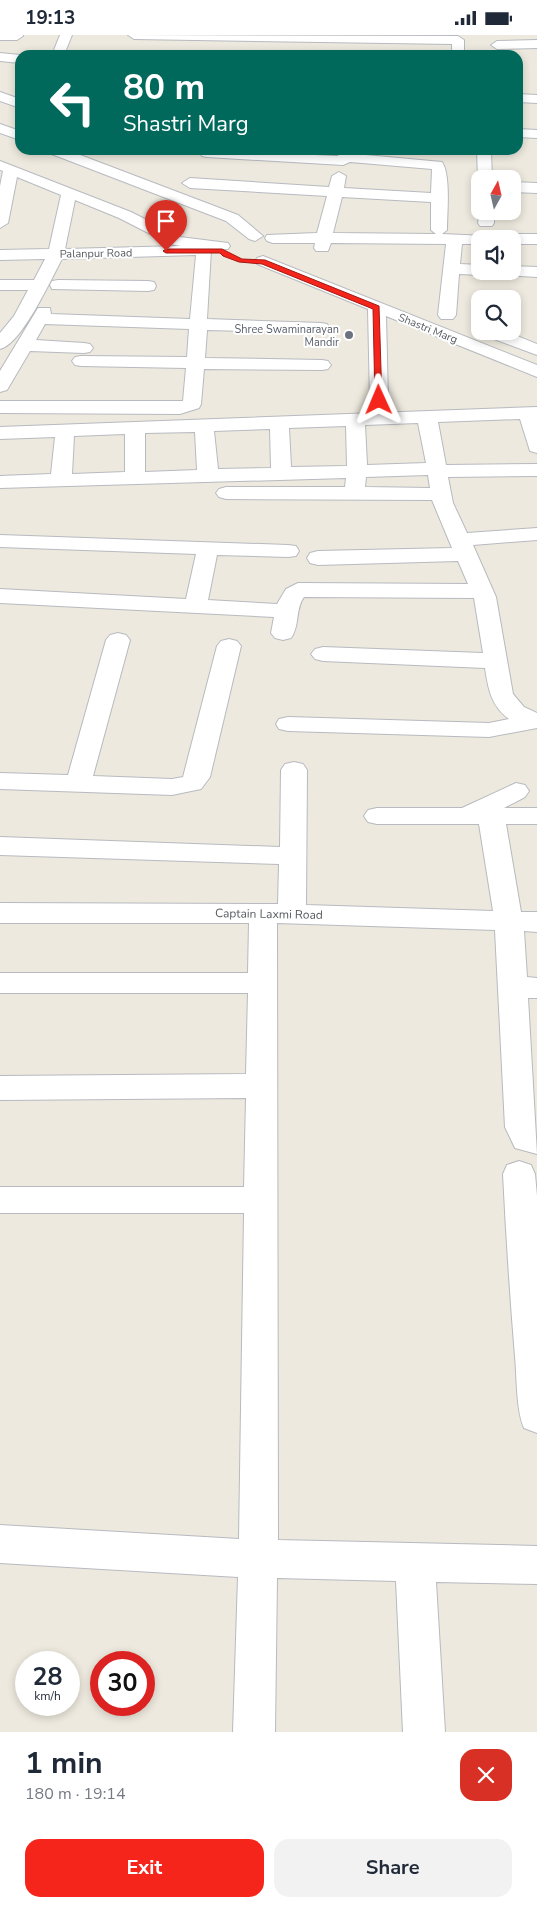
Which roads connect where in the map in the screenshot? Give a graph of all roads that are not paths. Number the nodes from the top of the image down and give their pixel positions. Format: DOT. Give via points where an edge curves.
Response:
graph roads {
  1 [pos="66,35"];
  2 [pos="133,35"];
  3 [pos="0,36"];
  4 [pos="17,37"];
  5 [pos="300,37"];
  6 [pos="537,44"];
  7 [pos="497,45"];
  8 [pos="127,48"];
  9 [pos="60,50"];
  10 [pos="298,50"];
  11 [pos="458,50"];
  12 [pos="0,57"];
  13 [pos="15,58"];
  14 [pos="0,96"];
  15 [pos="523,98"];
  16 [pos="537,99"];
  17 [pos="15,101"];
  18 [pos="15,121"];
  19 [pos="0,127"];
  20 [pos="523,133"];
  21 [pos="15,134"];
  22 [pos="537,134"];
  23 [pos="67,155"];
  24 [pos="205,155"];
  25 [pos="310,155"];
  26 [pos="484,155"];
  27 [pos="344,156"];
  28 [pos="6,167"];
  29 [pos="485,170"];
  30 [pos="190,183"];
  31 [pos="521,187"];
  32 [pos="537,188"];
  33 [pos="69,192"];
  34 [pos="334,193"];
  35 [pos="440,198"];
  36 [pos="182,199"];
  37 [pos="330,211"];
  38 [pos="350,212"];
  39 [pos="420,215"];
  40 [pos="0,223"];
  41 [pos="255,236"];
  42 [pos="273,238"];
  43 [pos="521,239"];
  44 [pos="537,239"];
  45 [pos="471,240"];
  46 [pos="323,243"];
  47 [pos="454,243"];
  48 [pos="471,246"];
  49 [pos="521,247"];
  50 [pos="537,247"];
  51 [pos="285,251"];
  52 [pos="76,253"];
  53 [pos="56,254"];
  54 [pos="0,255"];
  55 [pos="232,255"];
  56 [pos="452,268"];
  57 [pos="471,269"];
  58 [pos="330,270"];
  59 [pos="521,271"];
  60 [pos="537,272"];
  61 [pos="0,285"];
  62 [pos="40,285"];
  63 [pos="58,285"];
  64 [pos="148,286"];
  65 [pos="377,307"];
  66 [pos="429,308"];
  67 [pos="446,315"];
  68 [pos="41,319"];
  69 [pos="198,324"];
  70 [pos="471,325"];
  71 [pos="321,328"];
  72 [pos="512,340"];
  73 [pos="0,344"];
  74 [pos="25,345"];
  75 [pos="537,350"];
  76 [pos="195,365"];
  77 [pos="322,365"];
  78 [pos="537,371"];
  79 [pos="0,386"];
  80 [pos="379,400"];
  81 [pos="0,407"];
  82 [pos="532,413"];
  83 [pos="427,417"];
  84 [pos="355,420"];
  85 [pos="279,423"];
  86 [pos="204,426"];
  87 [pos="134,428"];
  88 [pos="65,431"];
  89 [pos="0,433"];
  90 [pos="537,447"];
  91 [pos="437,470"];
  92 [pos="537,470"];
  93 [pos="357,471"];
  94 [pos="281,474"];
  95 [pos="208,476"];
  96 [pos="135,478"];
  97 [pos="61,480"];
  98 [pos="0,482"];
  99 [pos="226,493"];
  100 [pos="355,494"];
  101 [pos="442,494"];
  102 [pos="537,535"];
  103 [pos="0,541"];
  104 [pos="464,547"];
  105 [pos="208,548"];
  106 [pos="288,551"];
  107 [pos="318,558"];
  108 [pos="483,591"];
  109 [pos="0,596"];
  110 [pos="196,606"];
  111 [pos="287,611"];
  112 [pos="283,633"];
  113 [pos="118,640"];
  114 [pos="229,646"];
  115 [pos="324,654"];
  116 [pos="496,661"];
  117 [pos="537,721"];
  118 [pos="288,724"];
  119 [pos="294,770"];
  120 [pos="0,781"];
  121 [pos="78,784"];
  122 [pos="516,791"];
  123 [pos="378,816"];
  124 [pos="478,816"];
  125 [pos="537,816"];
  126 [pos="0,846"];
  127 [pos="293,856"];
  128 [pos="0,913"];
  129 [pos="278,913"];
  130 [pos="523,922"];
  131 [pos="0,983"];
  132 [pos="262,983"];
  133 [pos="525,987"];
  134 [pos="527,1055"];
  135 [pos="262,1086"];
  136 [pos="0,1088"];
  137 [pos="537,1141"];
  138 [pos="519,1174"];
  139 [pos="0,1200"];
  140 [pos="261,1200"];
  141 [pos="531,1265"];
  142 [pos="536,1397"];
  143 [pos="0,1544"];
  144 [pos="258,1559"];
  145 [pos="415,1562"];
  146 [pos="537,1565"];
  147 [pos="254,1732"];
  148 [pos="424,1732"];
  1 -- 9 [label="street"];
  2 -- 5 [label="street"];
  2 -- 8 [label="street"];
  3 -- 4 [label="street"];
  5 -- 10 [label="street"];
  5 -- 11 [label="street" via="458,40"];
  6 -- 7 [label="street"];
  12 -- 13 [label="street"];
  14 -- 17 [label="street"];
  15 -- 16 [label="street"];
  18 -- 19 [label="street"];
  19 -- 21 [label="street"];
  20 -- 22 [label="street"];
  23 -- 36 [label="street"];
  24 -- 30 [label="street"];
  25 -- 27 [label="street"];
  26 -- 29 [label="street"];
  27 -- 34 [label="street"];
  27 -- 35 [label="street" via="436,165"];
  28 -- 33 [label="street"];
  28 -- 40 [label="street"];
  30 -- 34 [label="street"];
  30 -- 36 [label="street"];
  31 -- 32 [label="street"];
  33 -- 53 [label="street"];
  33 -- 55 [label="street" via="176,241"];
  34 -- 35 [label="street"];
  34 -- 37 [label="street"];
  35 -- 39 [label="street" via="439,223"];
  36 -- 41 [label="street" via="232,218"];
  37 -- 38 [label="street"];
  37 -- 46 [label="street"];
  41 -- 42 [label="street"];
  41 -- 55 [label="street" via="231,240"];
  42 -- 46 [label="street"];
  42 -- 51 [label="street" via="285,244"];
  43 -- 44 [label="street"];
  45 -- 47 [label="street"];
  46 -- 47 [label="street"];
  46 -- 51 [label="street"];
  47 -- 48 [label="street"];
  47 -- 56 [label="street"];
  49 -- 50 [label="street"];
  51 -- 55 [label="street"];
  51 -- 58 [label="street"];
  52 -- 53 [label="street, Palanpur Road"];
  52 -- 55 [label="street, Palanpur Road"];
  52 -- 63 [label="street"];
  53 -- 54 [label="street, Palanpur Road"];
  53 -- 62 [label="street"];
  55 -- 65 [label="street, Shastri Marg"];
  55 -- 69 [label="street"];
  56 -- 57 [label="street"];
  56 -- 67 [label="street"];
  59 -- 60 [label="street"];
  61 -- 62 [label="street"];
  62 -- 73 [label="street" via="22,318"];
  63 -- 64 [label="street"];
  63 -- 68 [label="street"];
  65 -- 78 [label="street, Shastri Marg"];
  65 -- 80 [label="street"];
  66 -- 67 [label="street, Shastri Marg"];
  67 -- 70 [label="street, Shastri Marg"];
  68 -- 69 [label="street"];
  68 -- 74 [label="street"];
  69 -- 71 [label="street"];
  69 -- 76 [label="street"];
  72 -- 75 [label="street"];
  74 -- 76 [label="street" via="82,355"];
  74 -- 79 [label="street"];
  76 -- 77 [label="street"];
  76 -- 81 [label="street" via="192,403 185,407"];
  82 -- 83 [label="street"];
  82 -- 90 [label="street"];
  83 -- 84 [label="street"];
  83 -- 91 [label="street"];
  84 -- 85 [label="street"];
  84 -- 93 [label="street"];
  85 -- 86 [label="street"];
  85 -- 94 [label="street"];
  86 -- 87 [label="street"];
  86 -- 95 [label="street"];
  87 -- 88 [label="street"];
  87 -- 96 [label="street"];
  88 -- 89 [label="street"];
  88 -- 97 [label="street"];
  91 -- 92 [label="street"];
  91 -- 93 [label="street"];
  91 -- 101 [label="street"];
  93 -- 94 [label="street"];
  93 -- 100 [label="street"];
  94 -- 95 [label="street"];
  95 -- 96 [label="street"];
  96 -- 97 [label="street"];
  97 -- 98 [label="street"];
  99 -- 100 [label="street"];
  100 -- 101 [label="street"];
  101 -- 104 [label="street"];
  102 -- 104 [label="street"];
  103 -- 105 [label="street"];
  104 -- 107 [label="street"];
  104 -- 108 [label="street"];
  105 -- 106 [label="street"];
  105 -- 110 [label="street"];
  108 -- 111 [label="street" via="306,589 293,594"];
  108 -- 116 [label="street"];
  109 -- 110 [label="street"];
  110 -- 111 [label="street"];
  111 -- 112 [label="street"];
  113 -- 121 [label="street"];
  114 -- 121 [label="street" via="197,777 192,783 172,787"];
  115 -- 116 [label="street"];
  116 -- 117 [label="street" via="501,695 506,704 514,712"];
  117 -- 118 [label="street" via="489,730"];
  119 -- 127 [label="street"];
  120 -- 121 [label="street"];
  122 -- 124 [label="street"];
  123 -- 124 [label="street"];
  124 -- 125 [label="street"];
  124 -- 130 [label="street"];
  126 -- 127 [label="street"];
  127 -- 129 [label="street"];
  128 -- 129 [label="street, Captain Laxmi Road"];
  129 -- 130 [label="street, Captain Laxmi Road"];
  129 -- 132 [label="street"];
  130 -- 133 [label="street"];
  131 -- 132 [label="street"];
  132 -- 135 [label="street"];
  133 -- 134 [label="street"];
  134 -- 137 [label="street" via="520,1127 526,1139"];
  135 -- 136 [label="street"];
  135 -- 140 [label="street"];
  138 -- 141 [label="street"];
  139 -- 140 [label="street"];
  140 -- 144 [label="street"];
  141 -- 142 [label="street"];
  143 -- 144 [label="street"];
  144 -- 145 [label="street"];
  144 -- 147 [label="street"];
  145 -- 146 [label="street"];
  145 -- 148 [label="street"];
}
